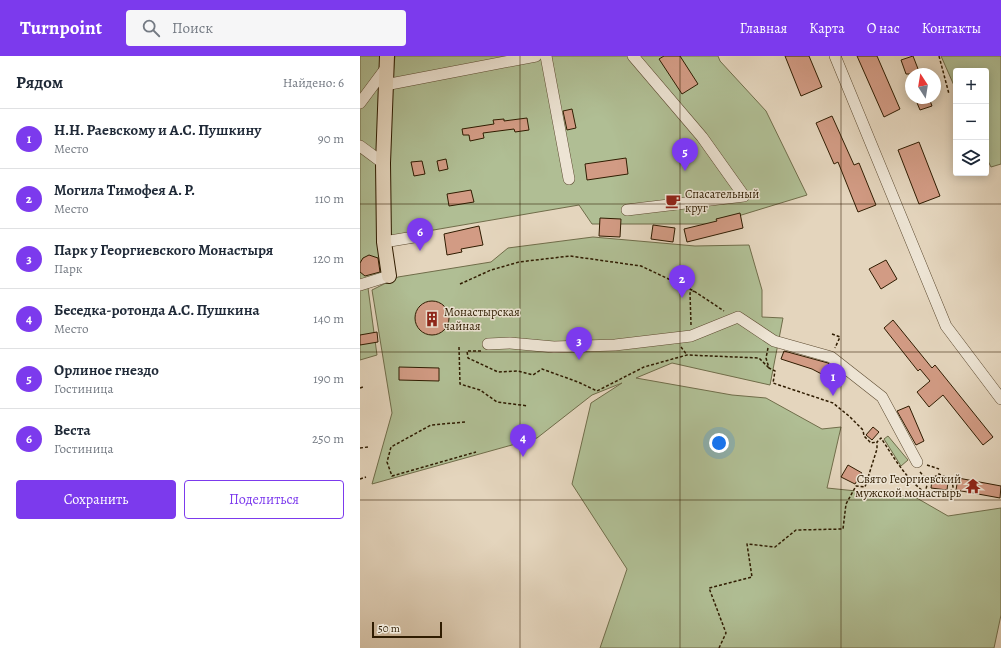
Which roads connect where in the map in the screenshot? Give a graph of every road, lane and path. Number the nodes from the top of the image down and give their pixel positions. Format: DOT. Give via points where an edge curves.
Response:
graph roads {
  1 [pos="536,56"];
  2 [pos="546,56"];
  3 [pos="633,56"];
  4 [pos="835,56"];
  5 [pos="939,56"];
  6 [pos="387,62"];
  7 [pos="385,85"];
  8 [pos="949,94"];
  9 [pos="360,103"];
  10 [pos="360,146"];
  11 [pos="383,163"];
  12 [pos="569,179"];
  13 [pos="627,210"];
  14 [pos="420,236"];
  15 [pos="384,242"];
  16 [pos="389,276"];
  17 [pos="460,284"];
  18 [pos="360,285"];
  19 [pos="694,291"];
  20 [pos="735,319"];
  21 [pos="832,334"];
  22 [pos="691,336"];
  23 [pos="770,338"];
  24 [pos="678,343"];
  25 [pos="459,347"];
  26 [pos="486,348"];
  27 [pos="687,355"];
  28 [pos="831,358"];
  29 [pos="769,368"];
  30 [pos="363,387"];
  31 [pos="360,388"];
  32 [pos="1001,399"];
  33 [pos="528,406"];
  34 [pos="466,422"];
  35 [pos="877,441"];
  36 [pos="368,447"];
  37 [pos="360,448"];
  38 [pos="476,452"];
  39 [pos="917,462"];
  40 [pos="939,469"];
  41 [pos="366,477"];
  42 [pos="360,479"];
  43 [pos="925,493"];
  44 [pos="719,648"];
  1 -- 7 [label="street"];
  2 -- 12 [label="street"];
  3 -- 13 [label="street" via="702,137 744,196"];
  4 -- 32 [label="street" via="946,326"];
  5 -- 8 [label="path"];
  6 -- 7 [label="main road"];
  6 -- 9 [label="street"];
  7 -- 11 [label="main road"];
  10 -- 11 [label="street"];
  11 -- 15 [label="main road"];
  14 -- 15 [label="street"];
  15 -- 16 [label="main road"];
  16 -- 18 [label="street"];
  17 -- 19 [label="path" via="491,270 519,262 570,256 641,266"];
  19 -- 20 [label="path"];
  19 -- 22 [label="path" via="690,293"];
  20 -- 22 [label="street"];
  20 -- 23 [label="street" via="738,317"];
  21 -- 28 [label="path" via="840,337"];
  22 -- 26 [label="street" via="607,345 554,347 510,343"];
  23 -- 28 [label="street"];
  23 -- 29 [label="path" via="766,358"];
  24 -- 27 [label="path"];
  25 -- 33 [label="path" via="460,384 480,390 498,402"];
  26 -- 27 [label="path" via="467,351 468,358 498,372 518,371 532,375 542,369 597,391 644,367"];
  27 -- 29 [label="path" via="759,358"];
  28 -- 39 [label="street" via="882,397"];
  29 -- 35 [label="path" via="775,370 773,383 833,403 863,430 864,436 872,443"];
  30 -- 31 [label="path"];
  34 -- 38 [label="path" via="431,425 391,447 387,462 392,476"];
  35 -- 43 [label="path" via="881,438 898,464"];
  35 -- 44 [label="path" via="877,449 865,487 856,486 846,504 843,529 796,530 775,547 748,544 752,577 709,588 726,633"];
  36 -- 37 [label="path"];
  39 -- 40 [label="path"];
  41 -- 42 [label="path"];
  43 -- 43 [label="path" via="940,497 949,494 953,487 952,480 939,474 928,481"];
}
